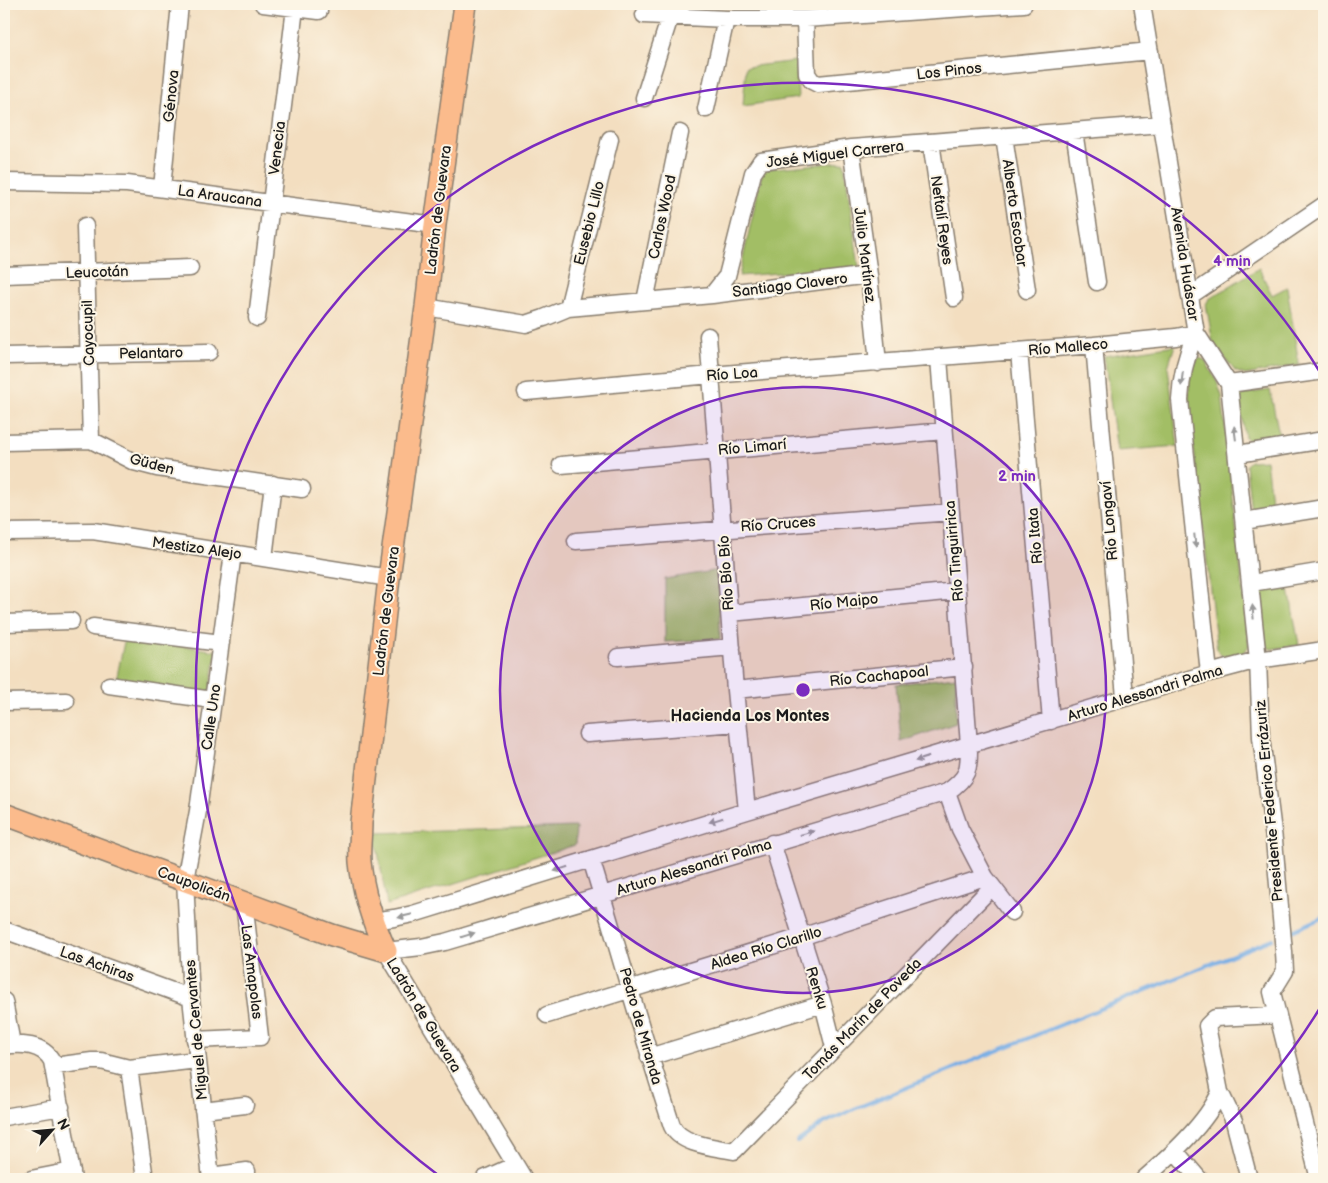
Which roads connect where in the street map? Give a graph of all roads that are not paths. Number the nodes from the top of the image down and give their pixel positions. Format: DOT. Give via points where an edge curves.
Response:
graph roads {
  1 [pos="180,4"];
  2 [pos="263,4"];
  3 [pos="465,4"];
  4 [pos="1024,4"];
  5 [pos="1142,4"];
  6 [pos="295,8"];
  7 [pos="319,11"];
  8 [pos="644,14"];
  9 [pos="670,17"];
  10 [pos="726,19"];
  11 [pos="805,19"];
  12 [pos="1150,52"];
  13 [pos="644,98"];
  14 [pos="706,109"];
  15 [pos="1162,124"];
  16 [pos="1074,131"];
  17 [pos="680,133"];
  18 [pos="1004,136"];
  19 [pos="610,139"];
  20 [pos="931,142"];
  21 [pos="851,148"];
  22 [pos="4,182"];
  23 [pos="162,188"];
  24 [pos="270,202"];
  25 [pos="1324,205"];
  26 [pos="434,225"];
  27 [pos="85,226"];
  28 [pos="190,268"];
  29 [pos="87,273"];
  30 [pos="4,275"];
  31 [pos="869,275"];
  32 [pos="1097,282"];
  33 [pos="1027,290"];
  34 [pos="712,295"];
  35 [pos="1190,296"];
  36 [pos="954,298"];
  37 [pos="645,301"];
  38 [pos="426,307"];
  39 [pos="568,308"];
  40 [pos="257,318"];
  41 [pos="1196,333"];
  42 [pos="708,336"];
  43 [pos="1094,345"];
  44 [pos="1019,351"];
  45 [pos="208,352"];
  46 [pos="89,354"];
  47 [pos="4,356"];
  48 [pos="939,358"];
  49 [pos="878,363"];
  50 [pos="1324,371"];
  51 [pos="711,375"];
  52 [pos="1229,384"];
  53 [pos="526,392"];
  54 [pos="944,431"];
  55 [pos="91,440"];
  56 [pos="1324,440"];
  57 [pos="4,442"];
  58 [pos="717,450"];
  59 [pos="1238,454"];
  60 [pos="560,465"];
  61 [pos="274,484"];
  62 [pos="302,489"];
  63 [pos="1324,508"];
  64 [pos="951,512"];
  65 [pos="1244,520"];
  66 [pos="723,528"];
  67 [pos="4,532"];
  68 [pos="576,540"];
  69 [pos="233,553"];
  70 [pos="264,558"];
  71 [pos="1324,571"];
  72 [pos="389,578"];
  73 [pos="1251,583"];
  74 [pos="958,591"];
  75 [pos="730,613"];
  76 [pos="71,621"];
  77 [pos="4,623"];
  78 [pos="93,627"];
  79 [pos="221,643"];
  80 [pos="732,647"];
  81 [pos="1324,650"];
  82 [pos="618,657"];
  83 [pos="1258,660"];
  84 [pos="964,667"];
  85 [pos="1209,673"];
  86 [pos="109,685"];
  87 [pos="735,690"];
  88 [pos="1125,697"];
  89 [pos="212,700"];
  90 [pos="66,701"];
  91 [pos="4,702"];
  92 [pos="1051,721"];
  93 [pos="738,722"];
  94 [pos="587,734"];
  95 [pos="969,745"];
  96 [pos="947,792"];
  97 [pos="747,811"];
  98 [pos="4,814"];
  99 [pos="772,843"];
  100 [pos="591,859"];
  101 [pos="184,880"];
  102 [pos="988,882"];
  103 [pos="602,895"];
  104 [pos="244,902"];
  105 [pos="370,912"];
  106 [pos="1012,912"];
  107 [pos="4,930"];
  108 [pos="332,935"];
  109 [pos="801,937"];
  110 [pos="386,951"];
  111 [pos="631,989"];
  112 [pos="191,998"];
  113 [pos="4,1001"];
  114 [pos="822,1004"];
  115 [pos="547,1015"];
  116 [pos="1277,1015"];
  117 [pos="195,1040"];
  118 [pos="8,1045"];
  119 [pos="834,1047"];
  120 [pos="649,1056"];
  121 [pos="197,1060"];
  122 [pos="54,1066"];
  123 [pos="130,1068"];
  124 [pos="1220,1092"];
  125 [pos="245,1105"];
  126 [pos="61,1107"];
  127 [pos="203,1110"];
  128 [pos="4,1117"];
  129 [pos="734,1151"];
  130 [pos="1175,1151"];
  131 [pos="515,1165"];
  132 [pos="247,1171"];
  133 [pos="73,1175"];
  134 [pos="211,1177"];
  135 [pos="31,1179"];
  136 [pos="145,1179"];
  137 [pos="484,1179"];
  138 [pos="524,1179"];
  139 [pos="1144,1179"];
  140 [pos="1199,1179"];
  141 [pos="1250,1179"];
  142 [pos="1319,1179"];
  1 -- 23 [label="street, Génova"];
  2 -- 6 [label="street"];
  3 -- 26 [label="main road, Ladrón de Guevara"];
  4 -- 11 [label="street"];
  5 -- 12 [label="street, Avenida Huáscar"];
  6 -- 7 [label="street"];
  6 -- 24 [label="street, Venecia"];
  8 -- 9 [label="street"];
  9 -- 10 [label="street"];
  9 -- 13 [label="street"];
  10 -- 11 [label="street"];
  10 -- 14 [label="street"];
  11 -- 12 [label="street, Los Pinos" via="807,74 818,84"];
  12 -- 15 [label="street, Avenida Huáscar"];
  15 -- 16 [label="street, José Miguel Carrera"];
  15 -- 35 [label="street, Avenida Huáscar"];
  16 -- 18 [label="street, José Miguel Carrera"];
  16 -- 32 [label="street"];
  17 -- 37 [label="street, Carlos Wood"];
  18 -- 20 [label="street, José Miguel Carrera"];
  18 -- 33 [label="street, Alberto Escobar"];
  19 -- 39 [label="street, Eusebio Lillo"];
  20 -- 21 [label="street, José Miguel Carrera"];
  20 -- 36 [label="street, Neftalí Reyes"];
  21 -- 31 [label="street, Julio Martínez"];
  21 -- 34 [label="street, José Miguel Carrera" via="760,161 753,173 727,276"];
  22 -- 23 [label="street, La Araucana"];
  23 -- 24 [label="street, La Araucana"];
  24 -- 26 [label="street, La Araucana"];
  24 -- 40 [label="street, Venecia"];
  25 -- 35 [label="street"];
  26 -- 38 [label="main road, Ladrón de Guevara"];
  27 -- 29 [label="street, Cayocupil"];
  28 -- 29 [label="street, Leucotán"];
  29 -- 30 [label="street, Leucotán"];
  29 -- 46 [label="street, Cayocupil"];
  31 -- 34 [label="street, Santiago Clavero"];
  31 -- 49 [label="street, Julio Martínez"];
  34 -- 37 [label="street"];
  35 -- 41 [label="street, Avenida Huáscar"];
  37 -- 39 [label="street"];
  38 -- 39 [label="street" via="526,324"];
  38 -- 72 [label="main road, Ladrón de Guevara"];
  41 -- 43 [label="street, Río Malleco"];
  41 -- 52 [label="street, Presidente Federico Errázuriz"];
  41 -- 85 [label="street, Avenida Huáscar, one-way" via="1188,349 1180,400"];
  42 -- 51 [label="street, Río Bío Bío"];
  43 -- 44 [label="street, Río Malleco"];
  43 -- 88 [label="street, Río Longaví"];
  44 -- 48 [label="street, Río Malleco"];
  44 -- 92 [label="street, Río Itata"];
  45 -- 46 [label="street, Pelantaro"];
  46 -- 47 [label="street, Pelantaro"];
  46 -- 55 [label="street, Cayocupil"];
  48 -- 49 [label="street, Río Loa"];
  48 -- 54 [label="street, Río Tinguiririca"];
  49 -- 51 [label="street, Río Loa"];
  50 -- 52 [label="street"];
  51 -- 53 [label="street, Río Loa"];
  51 -- 58 [label="street, Río Bío Bío"];
  59 -- 52 [label="street, Presidente Federico Errázuriz, one-way"];
  54 -- 58 [label="street, Río Limarí"];
  54 -- 64 [label="street, Río Tinguiririca"];
  55 -- 57 [label="street, Güden"];
  55 -- 61 [label="street, Güden" via="134,462 157,468"];
  56 -- 59 [label="street"];
  58 -- 60 [label="street, Río Limarí"];
  58 -- 66 [label="street, Río Bío Bío"];
  59 -- 65 [label="street, Presidente Federico Errázuriz"];
  61 -- 62 [label="street, Güden"];
  61 -- 70 [label="street"];
  63 -- 65 [label="street"];
  64 -- 66 [label="street, Río Cruces"];
  64 -- 74 [label="street, Río Tinguiririca"];
  65 -- 73 [label="street, Presidente Federico Errázuriz"];
  66 -- 68 [label="street, Río Cruces"];
  66 -- 75 [label="street, Río Bío Bío"];
  67 -- 69 [label="street, Mestizo Alejo" via="93,531"];
  69 -- 70 [label="street, Mestizo Alejo"];
  69 -- 79 [label="street, Calle Uno"];
  70 -- 72 [label="street, Mestizo Alejo"];
  71 -- 73 [label="street"];
  72 -- 105 [label="main road, Ladrón de Guevara" via="361,823 360,862"];
  83 -- 73 [label="street, Presidente Federico Errázuriz, one-way"];
  74 -- 75 [label="street, Río Maipo"];
  74 -- 84 [label="street, Río Tinguiririca"];
  75 -- 80 [label="street, Río Bío Bío"];
  76 -- 77 [label="street"];
  78 -- 79 [label="street"];
  79 -- 89 [label="street, Calle Uno"];
  80 -- 82 [label="street"];
  80 -- 87 [label="street, Río Bío Bío"];
  81 -- 83 [label="street, Arturo Alessandri Palma"];
  83 -- 85 [label="street, Arturo Alessandri Palma"];
  83 -- 116 [label="street, Presidente Federico Errázuriz" via="1261,737 1285,971 1272,992"];
  84 -- 87 [label="street, Río Cachapoal"];
  84 -- 95 [label="street, Río Tinguiririca"];
  85 -- 88 [label="street, Arturo Alessandri Palma"];
  86 -- 89 [label="street"];
  87 -- 93 [label="street, Río Bío Bío"];
  88 -- 92 [label="street, Arturo Alessandri Palma"];
  89 -- 101 [label="street, Calle Uno" via="198,811"];
  90 -- 91 [label="street"];
  92 -- 95 [label="street, Arturo Alessandri Palma"];
  93 -- 94 [label="street"];
  93 -- 97 [label="street, Río Bío Bío"];
  95 -- 96 [label="street, Arturo Alessandri Palma" via="966,776"];
  95 -- 97 [label="street, Arturo Alessandri Palma, one-way"];
  99 -- 96 [label="street, Arturo Alessandri Palma, one-way"];
  96 -- 102 [label="street" via="960,829"];
  97 -- 100 [label="street, Arturo Alessandri Palma, one-way"];
  98 -- 101 [label="main road, Caupolicán"];
  99 -- 103 [label="street, Arturo Alessandri Palma"];
  99 -- 109 [label="street, Renku"];
  100 -- 103 [label="street, Pedro de Miranda"];
  100 -- 105 [label="street, Arturo Alessandri Palma, one-way" via="413,914 394,918"];
  101 -- 104 [label="main road, Caupolicán"];
  101 -- 112 [label="street, Miguel de Cervantes"];
  102 -- 106 [label="street"];
  102 -- 109 [label="street, Aldea Río Clarillo"];
  102 -- 119 [label="street, Tomás Marín de Poveda"];
  110 -- 103 [label="street, Arturo Alessandri Palma, one-way" via="445,942"];
  103 -- 111 [label="street, Pedro de Miranda"];
  104 -- 108 [label="main road, Caupolicán"];
  104 -- 117 [label="street, Las Amapolas" via="260,1037"];
  105 -- 108 [label="main road" via="350,930"];
  105 -- 110 [label="main road, Ladrón de Guevara"];
  107 -- 112 [label="street, Las Achiras"];
  108 -- 110 [label="main road, Caupolicán"];
  109 -- 111 [label="street, Aldea Río Clarillo"];
  109 -- 114 [label="street, Renku"];
  110 -- 131 [label="street, Ladrón de Guevara"];
  111 -- 115 [label="street, Aldea Río Clarillo"];
  111 -- 120 [label="street, Pedro de Miranda"];
  112 -- 117 [label="street, Miguel de Cervantes"];
  113 -- 118 [label="street"];
  114 -- 119 [label="street, Renku"];
  114 -- 120 [label="street"];
  116 -- 124 [label="street" via="1215,1018 1207,1026"];
  116 -- 142 [label="street, Presidente Federico Errázuriz"];
  117 -- 121 [label="street, Miguel de Cervantes"];
  118 -- 122 [label="street" via="40,1048 49,1055"];
  119 -- 129 [label="street, Tomás Marín de Poveda"];
  120 -- 129 [label="street, Pedro de Miranda" via="674,1132 684,1139"];
  121 -- 123 [label="street"];
  121 -- 127 [label="street, Miguel de Cervantes"];
  122 -- 123 [label="street" via="101,1061"];
  122 -- 126 [label="street"];
  123 -- 136 [label="street"];
  124 -- 130 [label="street" via="1212,1107"];
  124 -- 141 [label="street" via="1234,1121"];
  125 -- 127 [label="street"];
  126 -- 128 [label="street"];
  126 -- 133 [label="street"];
  127 -- 134 [label="street, Miguel de Cervantes"];
  130 -- 139 [label="street"];
  130 -- 140 [label="street"];
  131 -- 137 [label="street"];
  131 -- 138 [label="street, Ladrón de Guevara"];
  132 -- 134 [label="street"];
  133 -- 135 [label="street"];
}
